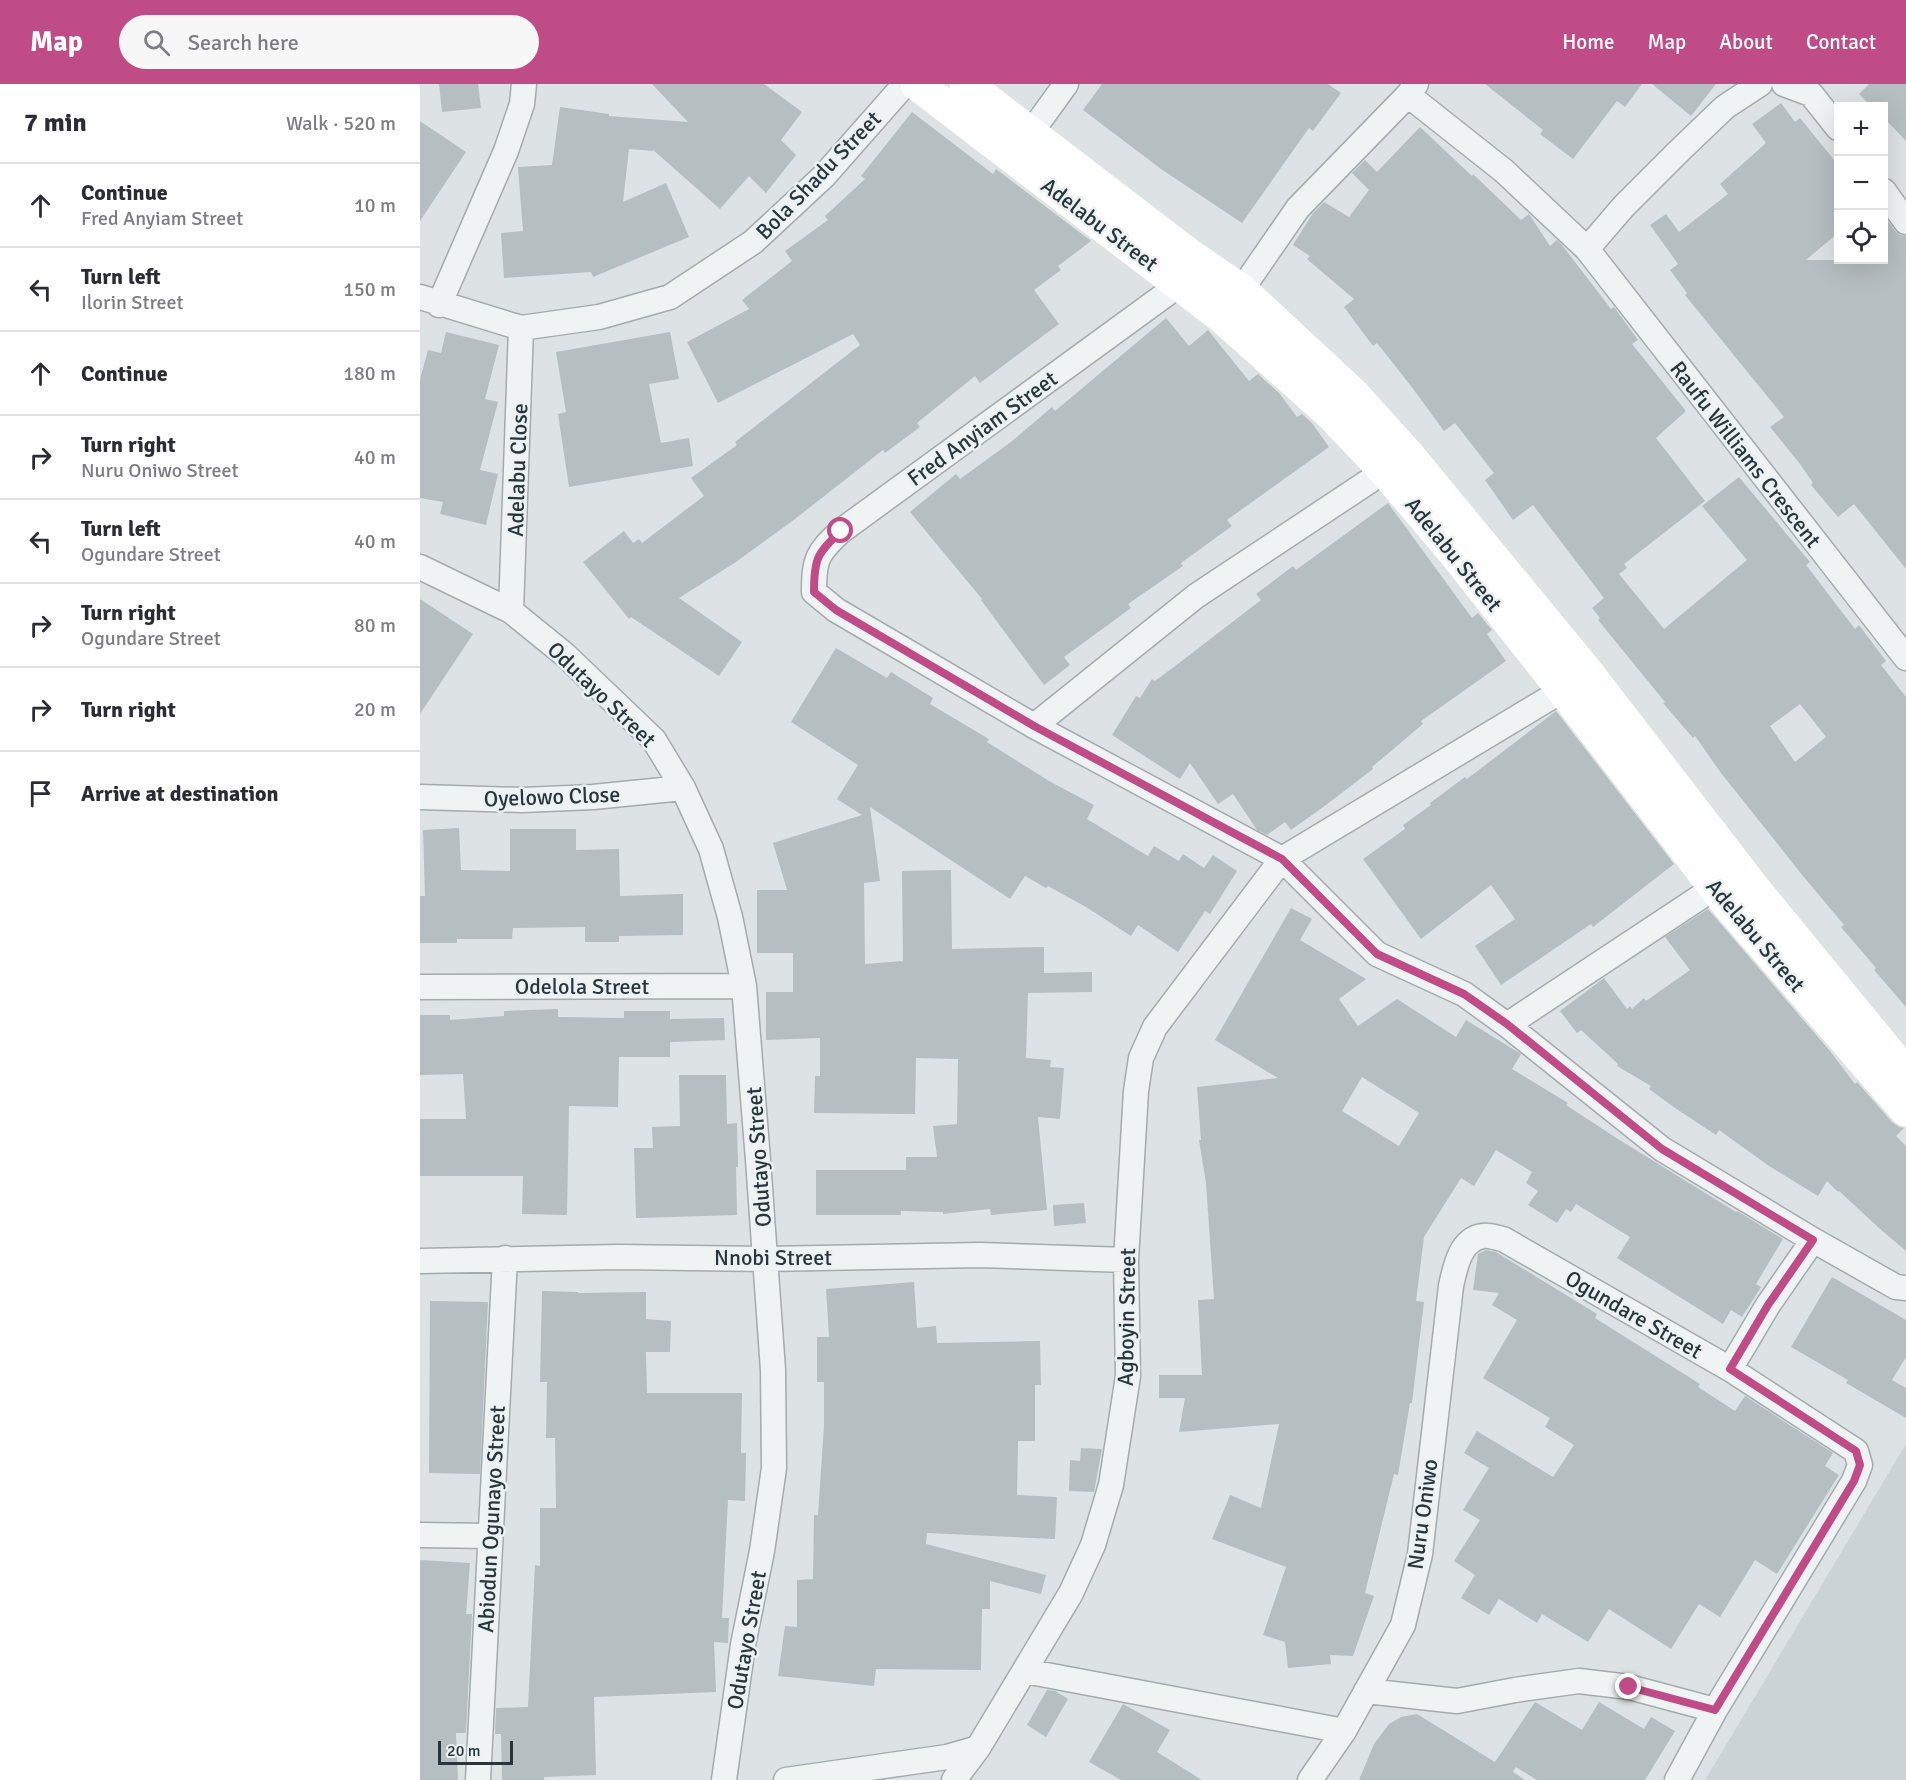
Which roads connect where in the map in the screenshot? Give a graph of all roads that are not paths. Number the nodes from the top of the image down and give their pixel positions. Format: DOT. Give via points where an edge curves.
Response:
graph roads {
  1 [pos="524,84"];
  2 [pos="905,84"];
  3 [pos="917,84"];
  4 [pos="966,84"];
  5 [pos="1066,84"];
  6 [pos="1760,84"];
  7 [pos="1784,84"];
  8 [pos="1412,89"];
  9 [pos="1834,122"];
  10 [pos="1021,146"];
  11 [pos="1888,197"];
  12 [pos="1906,222"];
  13 [pos="1587,249"];
  14 [pos="1180,284"];
  15 [pos="1242,291"];
  16 [pos="430,301"];
  17 [pos="1222,317"];
  18 [pos="521,328"];
  19 [pos="1397,463"];
  20 [pos="420,567"];
  21 [pos="511,611"];
  22 [pos="1906,658"];
  23 [pos="1575,681"];
  24 [pos="1034,726"];
  25 [pos="683,788"];
  26 [pos="420,797"];
  27 [pos="1282,859"];
  28 [pos="1728,879"];
  29 [pos="744,986"];
  30 [pos="420,987"];
  31 [pos="1507,1024"];
  32 [pos="1906,1074"];
  33 [pos="1906,1110"];
  34 [pos="1483,1236"];
  35 [pos="1813,1240"];
  36 [pos="506,1258"];
  37 [pos="766,1259"];
  38 [pos="1126,1260"];
  39 [pos="420,1261"];
  40 [pos="1906,1288"];
  41 [pos="1730,1369"];
  42 [pos="420,1535"];
  43 [pos="490,1536"];
  44 [pos="1025,1671"];
  45 [pos="1366,1691"];
  46 [pos="1715,1710"];
  47 [pos="1344,1731"];
  48 [pos="978,1748"];
  49 [pos="478,1780"];
  50 [pos="724,1780"];
  51 [pos="786,1780"];
  52 [pos="954,1780"];
  53 [pos="1310,1780"];
  54 [pos="1677,1780"];
  1 -- 16 [label="street" via="522,104 506,151"];
  2 -- 18 [label="street, Bola Shadu Street" via="824,176 753,242 670,297 599,316"];
  3 -- 10 [label="main road, Adelabu Street"];
  4 -- 10 [label="main road, Adelabu Street"];
  5 -- 10 [label="street"];
  6 -- 13 [label="street" via="1725,107 1624,206"];
  7 -- 9 [label="street" via="1811,94"];
  8 -- 13 [label="street, Raufu Williams Crescent"];
  8 -- 15 [label="street" via="1298,208"];
  10 -- 14 [label="main road, Adelabu Street"];
  10 -- 15 [label="main road, Adelabu Street"];
  11 -- 12 [label="street"];
  13 -- 22 [label="street, Raufu Williams Crescent"];
  14 -- 17 [label="main road, Adelabu Street"];
  14 -- 24 [label="street, Fred Anyiam Street" via="841,531 822,548 814,568 814,592 836,610"];
  15 -- 17 [label="street"];
  15 -- 19 [label="main road, Adelabu Street" via="1353,394"];
  16 -- 18 [label="street, Bola Shadu Street"];
  17 -- 19 [label="main road, Adelabu Street" via="1331,414"];
  18 -- 21 [label="street, Adelabu Close"];
  19 -- 23 [label="main road, Adelabu Street" via="1454,551"];
  19 -- 24 [label="street" via="1196,597"];
  20 -- 21 [label="street, Odutayo Street"];
  21 -- 25 [label="street, Odutayo Street" via="564,654 654,740"];
  23 -- 27 [label="street"];
  23 -- 28 [label="main road, Adelabu Street"];
  24 -- 27 [label="street"];
  25 -- 26 [label="street, Oyelowo Close" via="522,800"];
  25 -- 29 [label="street, Odutayo Street" via="711,849"];
  27 -- 31 [label="street" via="1377,954 1464,994"];
  27 -- 38 [label="street, Agboyin Street" via="1155,1027 1141,1058"];
  28 -- 31 [label="street"];
  28 -- 32 [label="main road, Adelabu Street"];
  28 -- 33 [label="main road, Adelabu Street"];
  29 -- 30 [label="street, Odelola Street"];
  29 -- 37 [label="street, Odutayo Street"];
  31 -- 35 [label="street" via="1662,1149"];
  34 -- 41 [label="street, Ogundare Street" via="1503,1239"];
  34 -- 45 [label="street, Nuru Oniwo" via="1467,1244 1457,1261 1451,1286 1420,1554 1403,1625"];
  35 -- 40 [label="street" via="1896,1287"];
  35 -- 41 [label="street"];
  36 -- 37 [label="street, Nnobi Street"];
  36 -- 39 [label="street, Nnobi Street"];
  36 -- 43 [label="street, Abiodun Ogunayo Street"];
  37 -- 38 [label="street, Nnobi Street" via="980,1256"];
  37 -- 50 [label="street, Odutayo Street" via="774,1468"];
  38 -- 44 [label="street, Agboyin Street" via="1128,1376 1111,1485 1085,1564"];
  41 -- 46 [label="street, Ogundare Street" via="1856,1451 1860,1465"];
  42 -- 43 [label="street"];
  43 -- 49 [label="street, Abiodun Ogunayo Street"];
  44 -- 47 [label="street"];
  44 -- 48 [label="street, Agboyin Street"];
  45 -- 46 [label="street" via="1457,1701 1579,1681 1629,1687"];
  45 -- 47 [label="street, Nuru Oniwo"];
  46 -- 54 [label="street, Ogundare Street"];
  47 -- 53 [label="street, Nuru Oniwo"];
  48 -- 51 [label="street" via="947,1757"];
  48 -- 52 [label="street, Agboyin Street"];
}
